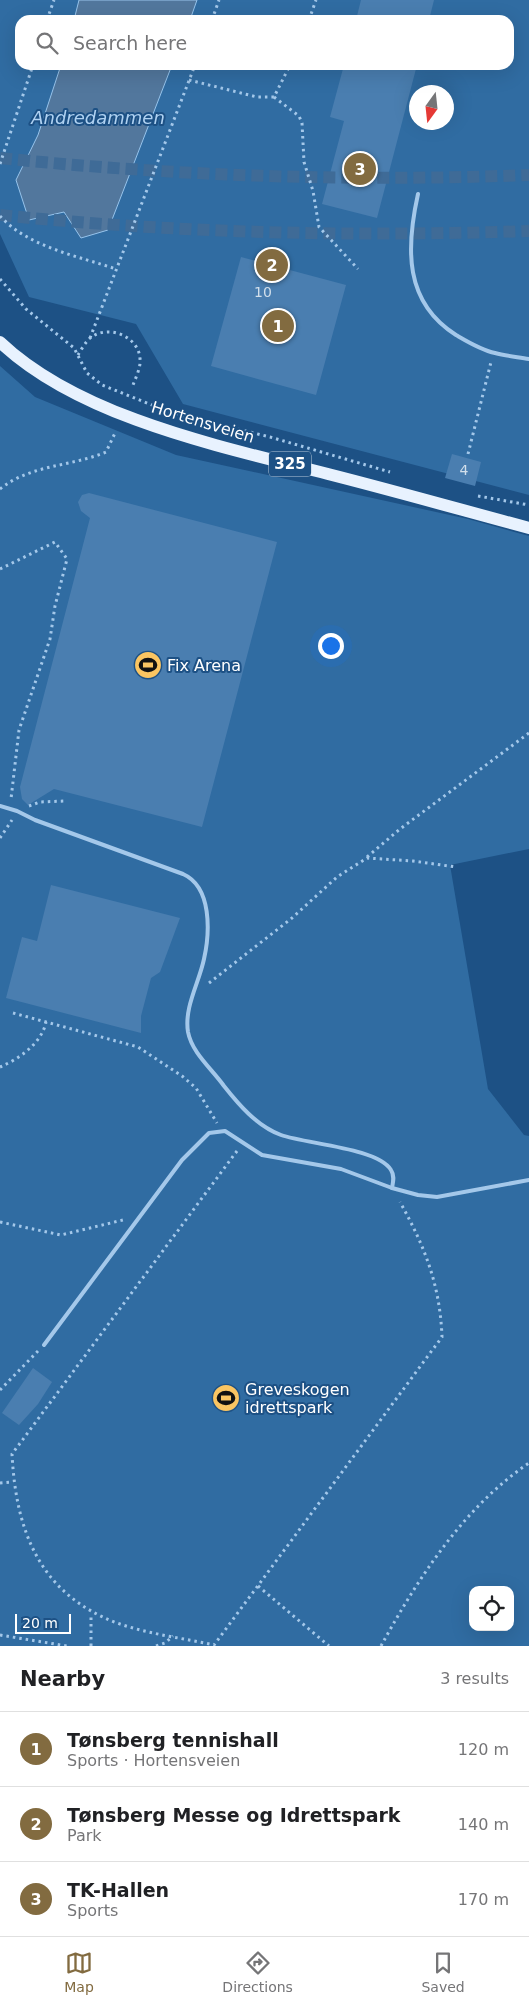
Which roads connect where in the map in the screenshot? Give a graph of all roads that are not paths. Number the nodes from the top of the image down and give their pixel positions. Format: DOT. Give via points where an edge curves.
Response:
graph roads {
  1 [pos="418,194"];
  2 [pos="0,342"];
  3 [pos="529,359"];
  4 [pos="529,528"];
  5 [pos="0,806"];
  6 [pos="529,1180"];
  7 [pos="392,1188"];
  8 [pos="44,1345"];
  1 -- 3 [label="lane" via="410,246 413,275 423,305 445,327 471,344 493,353"];
  2 -- 4 [label="main road, Hortensveien / 325" via="57,383 128,416 219,446"];
  5 -- 7 [label="lane" via="196,882 205,903 207,938 188,1023 190,1040 202,1059 259,1123 281,1135 358,1152 387,1164 394,1178"];
  6 -- 7 [label="lane" via="437,1197"];
  7 -- 8 [label="lane" via="341,1169 262,1155 220,1130 209,1133 139,1215"];
}
